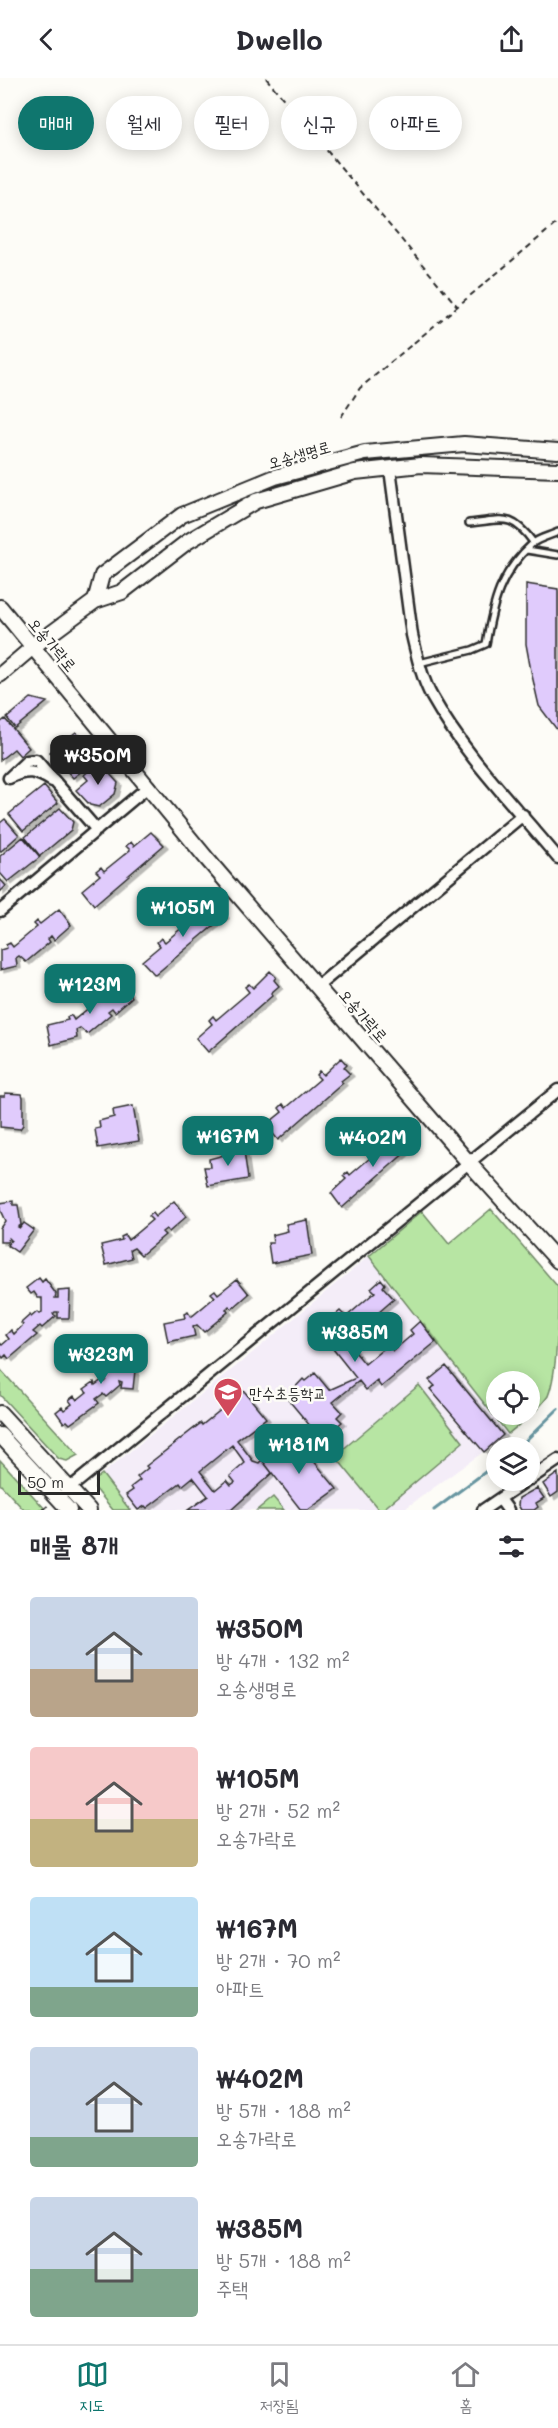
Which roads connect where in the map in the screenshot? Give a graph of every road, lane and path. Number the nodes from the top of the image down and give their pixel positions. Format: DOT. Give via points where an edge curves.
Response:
graph roads {
  1 [pos="266,78"];
  2 [pos="558,222"];
  3 [pos="458,307"];
  4 [pos="341,417"];
  5 [pos="558,452"];
  6 [pos="390,469"];
  7 [pos="558,470"];
  8 [pos="469,523"];
  9 [pos="558,532"];
  10 [pos="533,542"];
  11 [pos="527,550"];
  12 [pos="558,555"];
  13 [pos="95,602"];
  14 [pos="0,607"];
  15 [pos="34,646"];
  16 [pos="419,663"];
  17 [pos="0,675"];
  18 [pos="4,782"];
  19 [pos="149,786"];
  20 [pos="523,815"];
  21 [pos="97,830"];
  22 [pos="558,858"];
  23 [pos="0,911"];
  24 [pos="318,986"];
  25 [pos="558,1090"];
  26 [pos="469,1163"];
  27 [pos="558,1261"];
  28 [pos="0,1413"];
  29 [pos="0,1435"];
  30 [pos="558,1460"];
  31 [pos="540,1472"];
  32 [pos="512,1491"];
  33 [pos="64,1493"];
  34 [pos="500,1499"];
  35 [pos="69,1510"];
  36 [pos="89,1510"];
  37 [pos="483,1510"];
  38 [pos="508,1510"];
  1 -- 3 [label="path"];
  2 -- 3 [label="path"];
  3 -- 4 [label="path" via="360,388"];
  5 -- 13 [label="street, 오송생명로" via="464,444 376,452 275,477 182,514 102,575"];
  6 -- 7 [label="street, 오송생명로" via="421,465"];
  6 -- 13 [label="street, 오송생명로" via="355,472 256,501 187,542 122,592"];
  6 -- 16 [label="street"];
  8 -- 10 [label="lane" via="508,519 522,527"];
  9 -- 10 [label="lane"];
  10 -- 11 [label="lane"];
  11 -- 12 [label="lane"];
  11 -- 16 [label="lane" via="502,580 486,644"];
  13 -- 15 [label="street, 오송생명로"];
  14 -- 15 [label="street, 오송가락로"];
  15 -- 17 [label="street, 오송생명로"];
  15 -- 19 [label="street, 오송가락로"];
  16 -- 20 [label="street" via="431,696 465,747"];
  18 -- 21 [label="street" via="34,759"];
  19 -- 21 [label="street"];
  19 -- 24 [label="street, 오송가락로"];
  20 -- 22 [label="street"];
  20 -- 24 [label="street"];
  21 -- 23 [label="street"];
  24 -- 26 [label="street, 오송가락로"];
  25 -- 26 [label="street"];
  26 -- 27 [label="street, 오송가락로"];
  26 -- 33 [label="street"];
  28 -- 33 [label="street"];
  29 -- 33 [label="street"];
  30 -- 31 [label="street"];
  32 -- 34 [label="street"];
  33 -- 35 [label="street"];
  33 -- 36 [label="street"];
  34 -- 37 [label="street"];
  34 -- 38 [label="street"];
}
